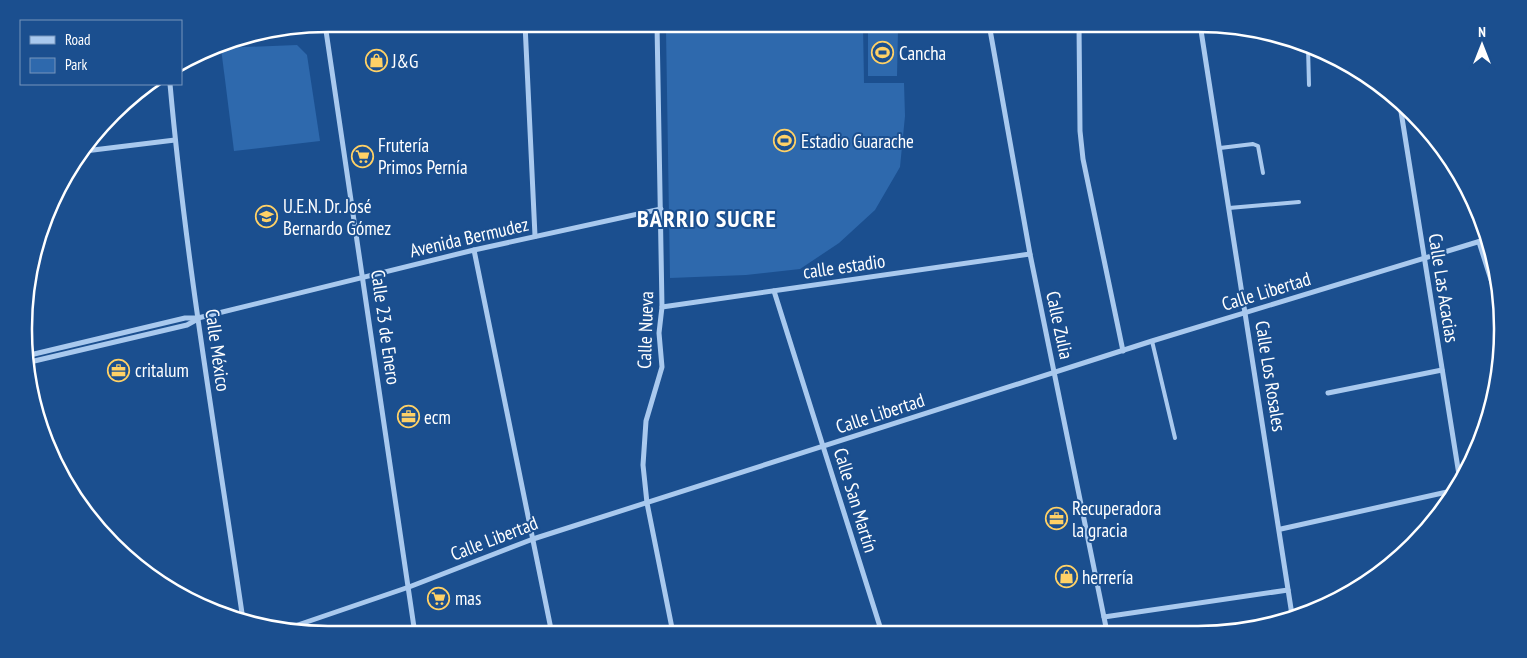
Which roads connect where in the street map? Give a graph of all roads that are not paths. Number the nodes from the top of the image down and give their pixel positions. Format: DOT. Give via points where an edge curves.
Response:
graph roads {
  1 [pos="326,32"];
  2 [pos="525,32"];
  3 [pos="657,32"];
  4 [pos="989,32"];
  5 [pos="1079,32"];
  6 [pos="1201,32"];
  7 [pos="1308,54"];
  8 [pos="170,85"];
  9 [pos="1309,85"];
  10 [pos="1401,113"];
  11 [pos="175,140"];
  12 [pos="1220,148"];
  13 [pos="93,150"];
  14 [pos="1263,173"];
  15 [pos="1299,202"];
  16 [pos="1229,208"];
  17 [pos="660,209"];
  18 [pos="535,236"];
  19 [pos="1481,241"];
  20 [pos="474,250"];
  21 [pos="1030,254"];
  22 [pos="1424,259"];
  23 [pos="364,278"];
  24 [pos="774,291"];
  25 [pos="662,307"];
  26 [pos="1246,312"];
  27 [pos="198,318"];
  28 [pos="1152,341"];
  29 [pos="1123,351"];
  30 [pos="34,353"];
  31 [pos="34,361"];
  32 [pos="1442,370"];
  33 [pos="1054,373"];
  34 [pos="1328,393"];
  35 [pos="1175,438"];
  36 [pos="824,447"];
  37 [pos="1458,471"];
  38 [pos="1446,492"];
  39 [pos="647,503"];
  40 [pos="1280,530"];
  41 [pos="533,539"];
  42 [pos="409,587"];
  43 [pos="1288,590"];
  44 [pos="1291,610"];
  45 [pos="242,612"];
  46 [pos="1104,617"];
  47 [pos="301,624"];
  48 [pos="414,626"];
  49 [pos="550,626"];
  50 [pos="672,626"];
  51 [pos="880,626"];
  52 [pos="1106,626"];
  1 -- 23 [label="street, Calle 23 de Enero"];
  2 -- 18 [label="street"];
  3 -- 17 [label="street, Calle Nueva"];
  4 -- 21 [label="street, Calle Zulia"];
  5 -- 29 [label="street" via="1083,159"];
  6 -- 12 [label="street, Calle Los Rosales"];
  7 -- 9 [label="lane"];
  8 -- 11 [label="street, Calle México"];
  10 -- 22 [label="street, Calle Las Acacias"];
  11 -- 13 [label="street"];
  11 -- 27 [label="street, Calle México"];
  12 -- 14 [label="lane" via="1258,146"];
  12 -- 16 [label="street, Calle Los Rosales"];
  15 -- 16 [label="lane"];
  16 -- 26 [label="street, Calle Los Rosales"];
  17 -- 18 [label="street, Avenida Bermudez"];
  17 -- 25 [label="street, Calle Nueva"];
  18 -- 20 [label="street, Avenida Bermudez"];
  19 -- 22 [label="street, Calle Libertad"];
  20 -- 23 [label="street, Avenida Bermudez"];
  20 -- 41 [label="street"];
  21 -- 24 [label="street, calle estadio"];
  21 -- 33 [label="street, Calle Zulia"];
  22 -- 26 [label="street, Calle Libertad"];
  22 -- 32 [label="street, Calle Las Acacias"];
  23 -- 27 [label="street, Avenida Bermudez"];
  23 -- 42 [label="street, Calle 23 de Enero"];
  24 -- 25 [label="street, calle estadio"];
  24 -- 36 [label="street, Calle San Martín"];
  25 -- 39 [label="street, Calle Nueva" via="659,333 662,366 646,421 643,465"];
  26 -- 28 [label="street, Calle Libertad"];
  26 -- 40 [label="street, Calle Los Rosales"];
  27 -- 30 [label="street, Avenida Bermudez" via="185,318"];
  27 -- 31 [label="street, Avenida Bermudez" via="187,325"];
  27 -- 45 [label="street, Calle México"];
  28 -- 29 [label="street, Calle Libertad"];
  28 -- 35 [label="lane"];
  29 -- 33 [label="street, Calle Libertad"];
  32 -- 34 [label="street"];
  32 -- 37 [label="street, Calle Las Acacias"];
  33 -- 36 [label="street, Calle Libertad"];
  33 -- 46 [label="street, Calle Zulia"];
  36 -- 39 [label="street, Calle Libertad"];
  36 -- 51 [label="street, Calle San Martín"];
  38 -- 40 [label="street"];
  39 -- 41 [label="street, Calle Libertad"];
  39 -- 50 [label="street, Calle Nueva"];
  40 -- 43 [label="street, Calle Los Rosales"];
  41 -- 42 [label="street, Calle Libertad"];
  41 -- 49 [label="street"];
  42 -- 47 [label="street, Calle Libertad"];
  42 -- 48 [label="street, Calle 23 de Enero"];
  43 -- 44 [label="street, Calle Los Rosales"];
  43 -- 46 [label="street"];
  46 -- 52 [label="street, Calle Zulia"];
}
